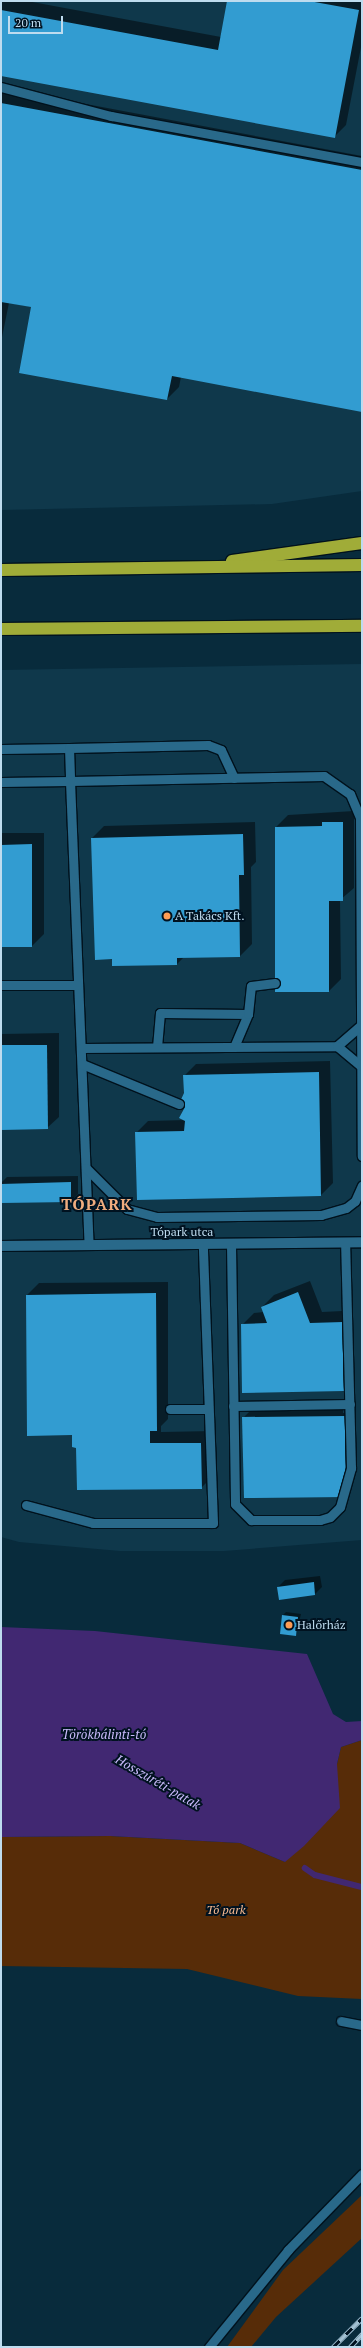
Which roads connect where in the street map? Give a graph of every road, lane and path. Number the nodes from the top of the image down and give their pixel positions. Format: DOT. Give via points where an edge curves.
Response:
graph roads {
  1 [pos="1,87"];
  2 [pos="362,162"];
  3 [pos="362,543"];
  4 [pos="362,565"];
  5 [pos="174,569"];
  6 [pos="1,570"];
  7 [pos="362,626"];
  8 [pos="1,629"];
  9 [pos="69,748"];
  10 [pos="1,749"];
  11 [pos="234,778"];
  12 [pos="70,781"];
  13 [pos="1,782"];
  14 [pos="275,983"];
  15 [pos="1,985"];
  16 [pos="77,985"];
  17 [pos="248,1014"];
  18 [pos="361,1025"];
  19 [pos="337,1046"];
  20 [pos="157,1047"];
  21 [pos="234,1047"];
  22 [pos="81,1048"];
  23 [pos="82,1064"];
  24 [pos="360,1065"];
  25 [pos="179,1104"];
  26 [pos="362,1156"];
  27 [pos="86,1168"];
  28 [pos="362,1185"];
  29 [pos="345,1242"];
  30 [pos="362,1242"];
  31 [pos="89,1245"];
  32 [pos="231,1245"];
  33 [pos="1,1246"];
  34 [pos="203,1246"];
  35 [pos="350,1404"];
  36 [pos="233,1406"];
  37 [pos="208,1409"];
  38 [pos="170,1410"];
  39 [pos="26,1505"];
  40 [pos="341,2021"];
  41 [pos="362,2026"];
  42 [pos="362,2174"];
  43 [pos="208,2347"];
  1 -- 2 [label="lane" via="111,116"];
  3 -- 5 [label="highway"];
  4 -- 5 [label="highway"];
  5 -- 6 [label="highway"];
  7 -- 8 [label="highway"];
  9 -- 10 [label="lane"];
  9 -- 11 [label="lane" via="208,745 221,750"];
  9 -- 12 [label="lane"];
  11 -- 12 [label="lane"];
  11 -- 18 [label="lane" via="324,776 350,794 360,818"];
  12 -- 13 [label="lane"];
  12 -- 16 [label="lane"];
  14 -- 17 [label="lane" via="251,986"];
  15 -- 16 [label="lane"];
  16 -- 22 [label="lane"];
  17 -- 20 [label="lane" via="160,1013"];
  17 -- 21 [label="lane"];
  18 -- 19 [label="lane"];
  18 -- 24 [label="lane"];
  19 -- 21 [label="lane"];
  19 -- 24 [label="lane"];
  20 -- 21 [label="lane"];
  20 -- 22 [label="lane"];
  22 -- 23 [label="lane"];
  23 -- 25 [label="lane"];
  23 -- 27 [label="lane"];
  24 -- 26 [label="lane"];
  27 -- 28 [label="lane" via="127,1209 157,1217 321,1215 346,1208 354,1201"];
  27 -- 31 [label="lane"];
  29 -- 30 [label="street, Tópark utca"];
  29 -- 32 [label="street, Tópark utca"];
  29 -- 35 [label="lane"];
  31 -- 33 [label="street, Tópark utca"];
  31 -- 34 [label="street, Tópark utca"];
  32 -- 34 [label="street, Tópark utca"];
  32 -- 36 [label="lane"];
  34 -- 37 [label="lane"];
  35 -- 36 [label="lane"];
  35 -- 36 [label="lane" via="351,1468 340,1507 330,1517 312,1520 251,1520 237,1508"];
  37 -- 38 [label="lane"];
  37 -- 39 [label="lane" via="213,1523 92,1523"];
  40 -- 41 [label="lane"];
  42 -- 43 [label="lane" via="288,2250"];
}
